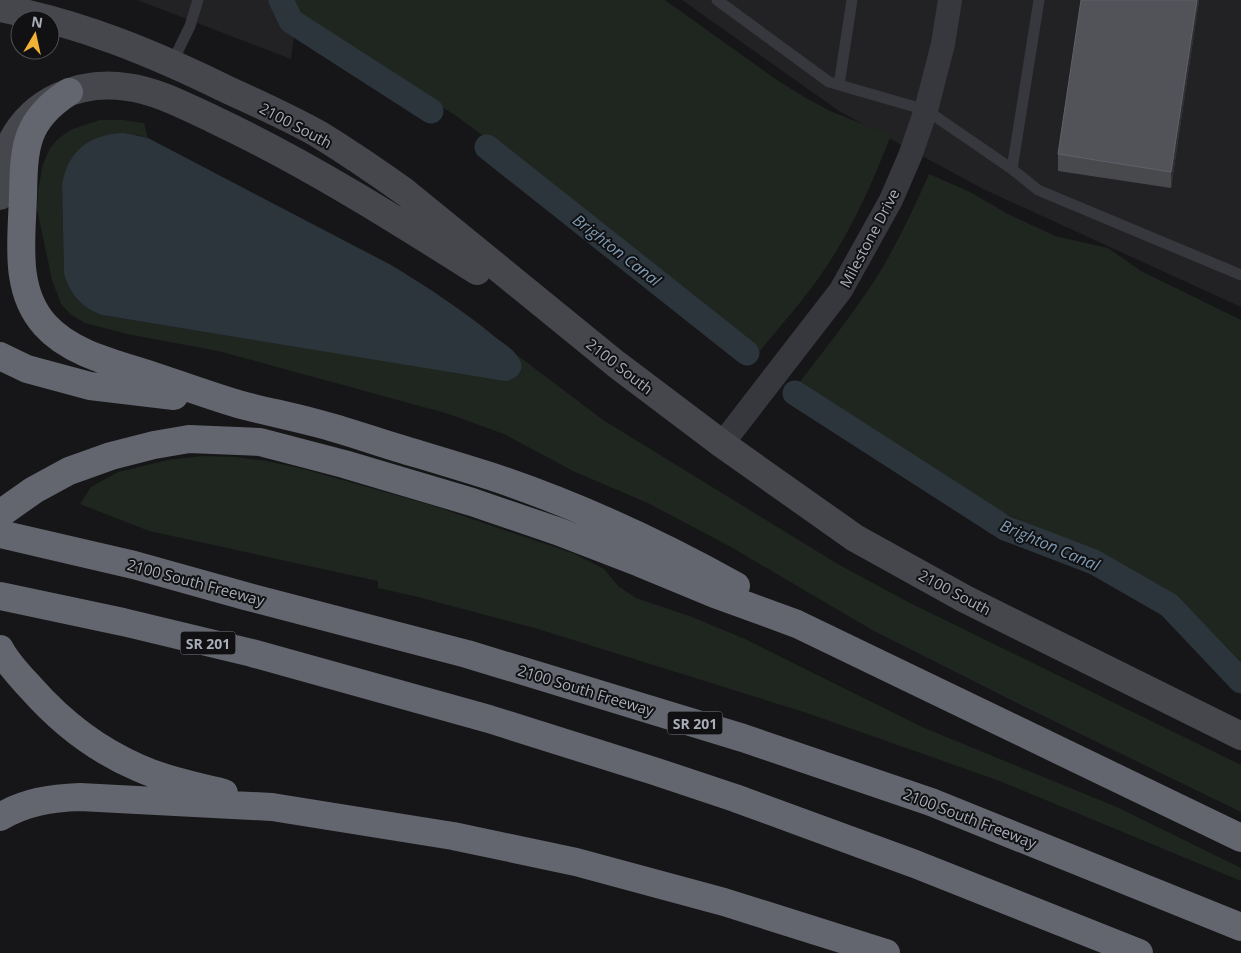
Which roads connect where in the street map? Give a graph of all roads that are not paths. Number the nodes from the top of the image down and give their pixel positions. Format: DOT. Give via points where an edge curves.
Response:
graph roads {
  1 [pos="198,0"];
  2 [pos="717,0"];
  3 [pos="852,0"];
  4 [pos="950,0"];
  5 [pos="1039,0"];
  6 [pos="0,8"];
  7 [pos="172,63"];
  8 [pos="839,85"];
  9 [pos="69,92"];
  10 [pos="926,110"];
  11 [pos="1012,169"];
  12 [pos="0,196"];
  13 [pos="1241,275"];
  14 [pos="0,356"];
  15 [pos="616,364"];
  16 [pos="237,404"];
  17 [pos="722,444"];
  18 [pos="0,514"];
  19 [pos="0,534"];
  20 [pos="0,596"];
  21 [pos="797,624"];
  22 [pos="0,650"];
  23 [pos="1241,736"];
  24 [pos="272,807"];
  25 [pos="0,817"];
  26 [pos="1241,838"];
  27 [pos="1241,927"];
  28 [pos="886,953"];
  29 [pos="1139,953"];
  1 -- 7 [label="lane" via="190,26"];
  2 -- 8 [label="lane" via="829,82"];
  3 -- 8 [label="lane"];
  4 -- 10 [label="street, Milestone Drive"];
  5 -- 11 [label="lane"];
  6 -- 7 [label="main road, 2100 South" via="68,25"];
  7 -- 15 [label="main road, 2100 South" via="296,123 376,171"];
  8 -- 10 [label="lane"];
  9 -- 12 [label="main road" via="41,106 18,130 4,162"];
  9 -- 15 [label="main road" via="126,86 168,98 230,128 315,173 423,237"];
  9 -- 16 [label="highway" via="42,113 25,152 22,262 26,292 33,308 43,324 67,344 105,361"];
  10 -- 11 [label="lane"];
  10 -- 17 [label="street, Milestone Drive" via="891,200 841,290"];
  11 -- 13 [label="lane" via="1038,190"];
  14 -- 16 [label="highway" via="27,369 90,386"];
  15 -- 17 [label="main road, 2100 South"];
  16 -- 21 [label="highway" via="344,431 558,501 686,559"];
  17 -- 23 [label="main road, 2100 South" via="864,543 965,599"];
  18 -- 21 [label="highway" via="69,471 111,456 189,439 260,442 472,502 557,531"];
  19 -- 27 [label="highway, 2100 South Freeway / SR 201" via="134,564 467,654 752,741 931,802"];
  20 -- 29 [label="highway, SR 201" via="252,653 471,714 654,771 915,864"];
  21 -- 26 [label="highway"];
  22 -- 24 [label="highway" via="45,703 113,755 165,778"];
  24 -- 25 [label="highway" via="72,797 33,802"];
  24 -- 28 [label="highway" via="453,836 576,862 724,902"];
}
